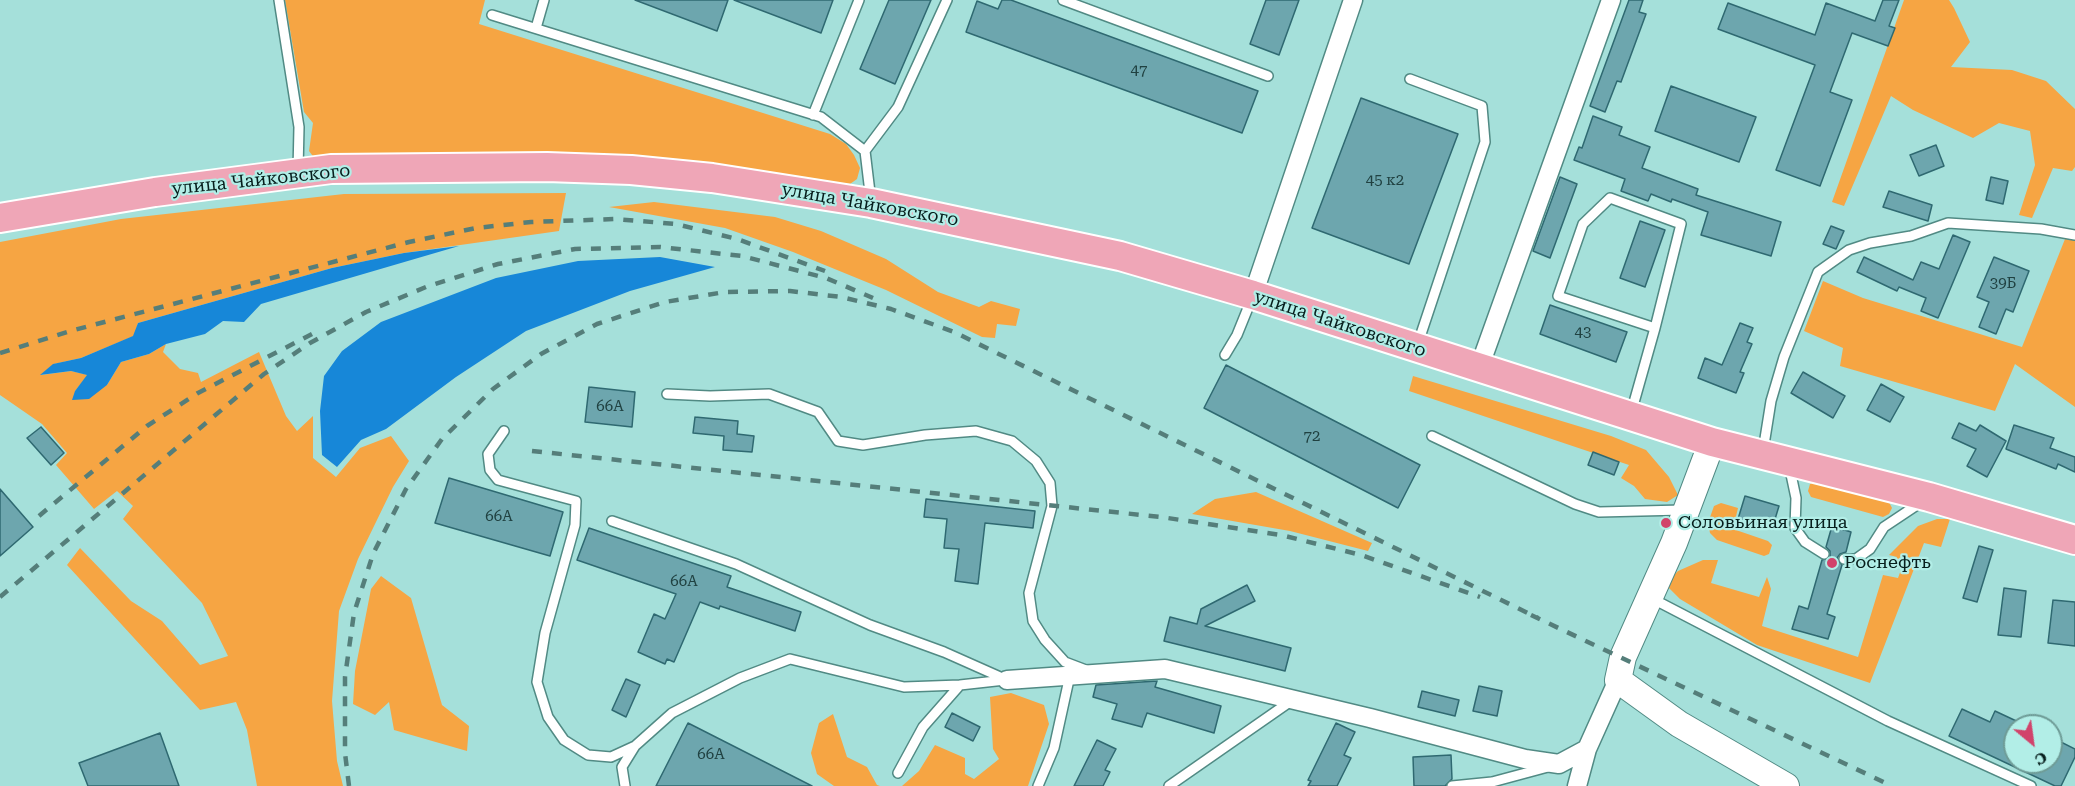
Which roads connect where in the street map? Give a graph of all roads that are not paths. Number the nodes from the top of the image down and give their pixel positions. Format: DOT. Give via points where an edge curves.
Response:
graph roads {
  1 [pos="279,0"];
  2 [pos="544,0"];
  3 [pos="859,0"];
  4 [pos="947,0"];
  5 [pos="1062,0"];
  6 [pos="1353,0"];
  7 [pos="1611,0"];
  8 [pos="492,15"];
  9 [pos="536,28"];
  10 [pos="1268,76"];
  11 [pos="1410,79"];
  12 [pos="813,115"];
  13 [pos="865,151"];
  14 [pos="298,173"];
  15 [pos="871,203"];
  16 [pos="0,218"];
  17 [pos="2075,235"];
  18 [pos="1253,295"];
  19 [pos="1655,328"];
  20 [pos="1416,348"];
  21 [pos="1225,355"];
  22 [pos="1479,368"];
  23 [pos="667,394"];
  24 [pos="1631,414"];
  25 [pos="504,431"];
  26 [pos="1432,436"];
  27 [pos="1712,442"];
  28 [pos="1775,457"];
  29 [pos="1929,497"];
  30 [pos="1687,510"];
  31 [pos="612,521"];
  32 [pos="2075,540"];
  33 [pos="1824,554"];
  34 [pos="1844,559"];
  35 [pos="1650,597"];
  36 [pos="1096,673"];
  37 [pos="1070,675"];
  38 [pos="1006,680"];
  39 [pos="1618,680"];
  40 [pos="960,685"];
  41 [pos="1293,699"];
  42 [pos="635,746"];
  43 [pos="1587,749"];
  44 [pos="1559,764"];
  45 [pos="898,773"];
  46 [pos="625,786"];
  47 [pos="1038,786"];
  48 [pos="1169,786"];
  49 [pos="1452,786"];
  50 [pos="1577,786"];
  51 [pos="1786,786"];
  52 [pos="2031,786"];
  1 -- 14 [label="lane" via="299,127"];
  2 -- 9 [label="lane"];
  3 -- 12 [label="lane"];
  4 -- 13 [label="lane" via="898,107"];
  5 -- 10 [label="lane"];
  6 -- 18 [label="street"];
  7 -- 22 [label="street"];
  8 -- 9 [label="lane"];
  9 -- 12 [label="lane"];
  11 -- 20 [label="lane" via="1482,106 1485,142"];
  12 -- 13 [label="lane"];
  13 -- 15 [label="lane"];
  14 -- 15 [label="main road, улица Чайковского" via="331,169 548,167 631,170 712,178"];
  14 -- 16 [label="main road, улица Чайковского"];
  15 -- 18 [label="main road, улица Чайковского" via="1120,256"];
  17 -- 28 [label="lane" via="1948,223 1849,250 1818,272 1784,357 1772,402"];
  18 -- 20 [label="main road, улица Чайковского"];
  18 -- 21 [label="lane"];
  19 -- 19 [label="lane" via="1558,296 1583,224 1610,198 1681,224"];
  19 -- 24 [label="lane"];
  20 -- 22 [label="main road, улица Чайковского"];
  22 -- 24 [label="main road, улица Чайковского"];
  23 -- 36 [label="lane" via="769,394 818,412 838,441 863,445 976,431 1012,441 1036,461 1050,483 1052,506 1029,593 1033,621 1065,662"];
  24 -- 27 [label="main road, улица Чайковского"];
  25 -- 42 [label="lane" via="488,454 490,470 498,480 576,501 575,525 547,622 537,682 548,717 564,740 588,755 611,757"];
  26 -- 30 [label="lane" via="1599,512"];
  27 -- 28 [label="main road"];
  27 -- 30 [label="main road"];
  28 -- 29 [label="main road"];
  28 -- 33 [label="lane" via="1796,498 1795,528 1805,542"];
  29 -- 32 [label="main road"];
  29 -- 34 [label="lane" via="1884,527 1870,549 1856,559"];
  30 -- 35 [label="main road"];
  31 -- 38 [label="lane" via="736,564 870,625"];
  35 -- 39 [label="main road" via="1623,657"];
  35 -- 52 [label="lane" via="1888,721"];
  36 -- 37 [label="street"];
  36 -- 41 [label="street" via="1165,669"];
  37 -- 38 [label="street"];
  37 -- 47 [label="lane" via="1054,748"];
  38 -- 40 [label="lane"];
  39 -- 43 [label="street"];
  39 -- 51 [label="main road" via="1679,724"];
  40 -- 42 [label="lane" via="904,687 790,659 740,678 672,713"];
  40 -- 45 [label="lane" via="923,727"];
  41 -- 44 [label="street" via="1525,759"];
  41 -- 48 [label="lane"];
  42 -- 46 [label="lane" via="622,767"];
  43 -- 44 [label="street"];
  43 -- 50 [label="street"];
  44 -- 49 [label="lane" via="1492,782"];
}
